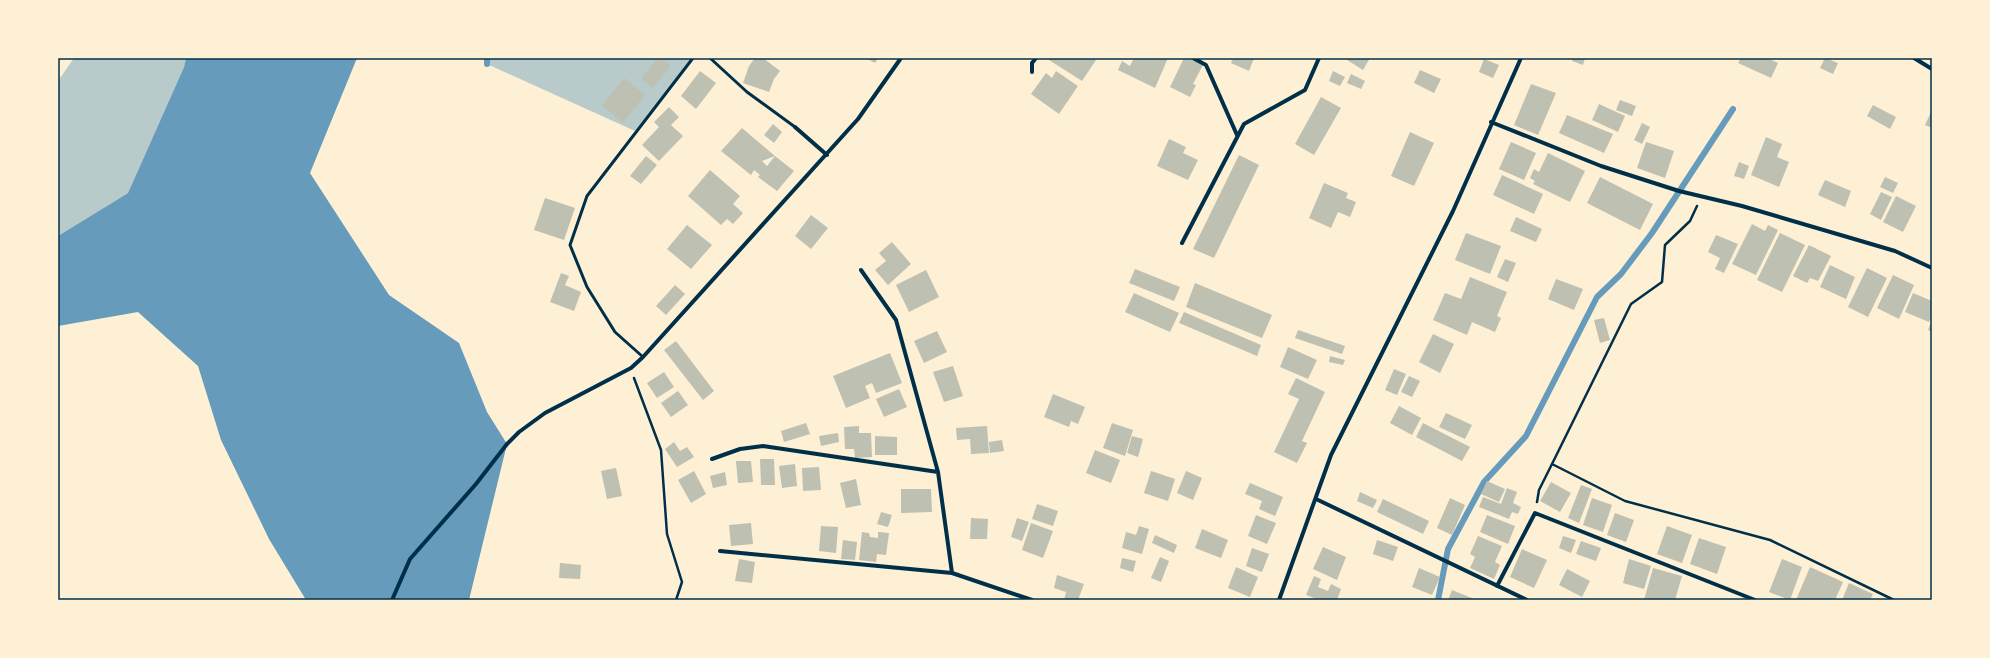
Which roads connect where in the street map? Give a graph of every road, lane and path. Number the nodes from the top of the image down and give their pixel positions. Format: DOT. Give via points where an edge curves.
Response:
graph roads {
  1 [pos="694,58"];
  2 [pos="710,58"];
  3 [pos="901,58"];
  4 [pos="1036,58"];
  5 [pos="1192,58"];
  6 [pos="1319,58"];
  7 [pos="1521,58"];
  8 [pos="1914,58"];
  9 [pos="1932,69"];
  10 [pos="1032,72"];
  11 [pos="1491,122"];
  12 [pos="795,127"];
  13 [pos="1237,135"];
  14 [pos="827,155"];
  15 [pos="1701,197"];
  16 [pos="1182,243"];
  17 [pos="1932,268"];
  18 [pos="861,270"];
  19 [pos="643,357"];
  20 [pos="631,368"];
  21 [pos="712,459"];
  22 [pos="1552,464"];
  23 [pos="938,472"];
  24 [pos="1316,499"];
  25 [pos="1535,513"];
  26 [pos="720,551"];
  27 [pos="952,573"];
  28 [pos="1497,586"];
  29 [pos="392,600"];
  30 [pos="676,600"];
  31 [pos="1032,600"];
  32 [pos="1279,600"];
  33 [pos="1527,600"];
  34 [pos="1755,600"];
  35 [pos="1894,600"];
  1 -- 19 [label="lane" via="586,196 570,245 586,287 615,332"];
  2 -- 12 [label="lane" via="747,92"];
  3 -- 14 [label="street" via="858,119"];
  4 -- 10 [label="street" via="1032,64"];
  5 -- 13 [label="street" via="1206,65"];
  6 -- 13 [label="street" via="1304,90 1244,124"];
  7 -- 11 [label="street"];
  8 -- 9 [label="street"];
  11 -- 15 [label="street" via="1601,166"];
  11 -- 24 [label="street" via="1454,211 1331,455"];
  12 -- 14 [label="street"];
  13 -- 16 [label="street"];
  14 -- 19 [label="street"];
  15 -- 17 [label="street" via="1742,206 1895,251"];
  15 -- 22 [label="path" via="1690,222 1665,245 1662,282 1631,304"];
  18 -- 23 [label="street" via="896,320"];
  19 -- 20 [label="street"];
  20 -- 29 [label="street" via="545,414 519,432 410,559"];
  20 -- 30 [label="path" via="661,450 668,534 682,582"];
  21 -- 23 [label="street" via="740,448 763,446"];
  22 -- 25 [label="path" via="1540,490"];
  22 -- 35 [label="path" via="1625,501 1770,540"];
  23 -- 27 [label="street"];
  24 -- 28 [label="street"];
  24 -- 32 [label="street"];
  25 -- 28 [label="street"];
  25 -- 34 [label="street"];
  26 -- 27 [label="street"];
  27 -- 31 [label="street"];
  28 -- 33 [label="street"];
}
